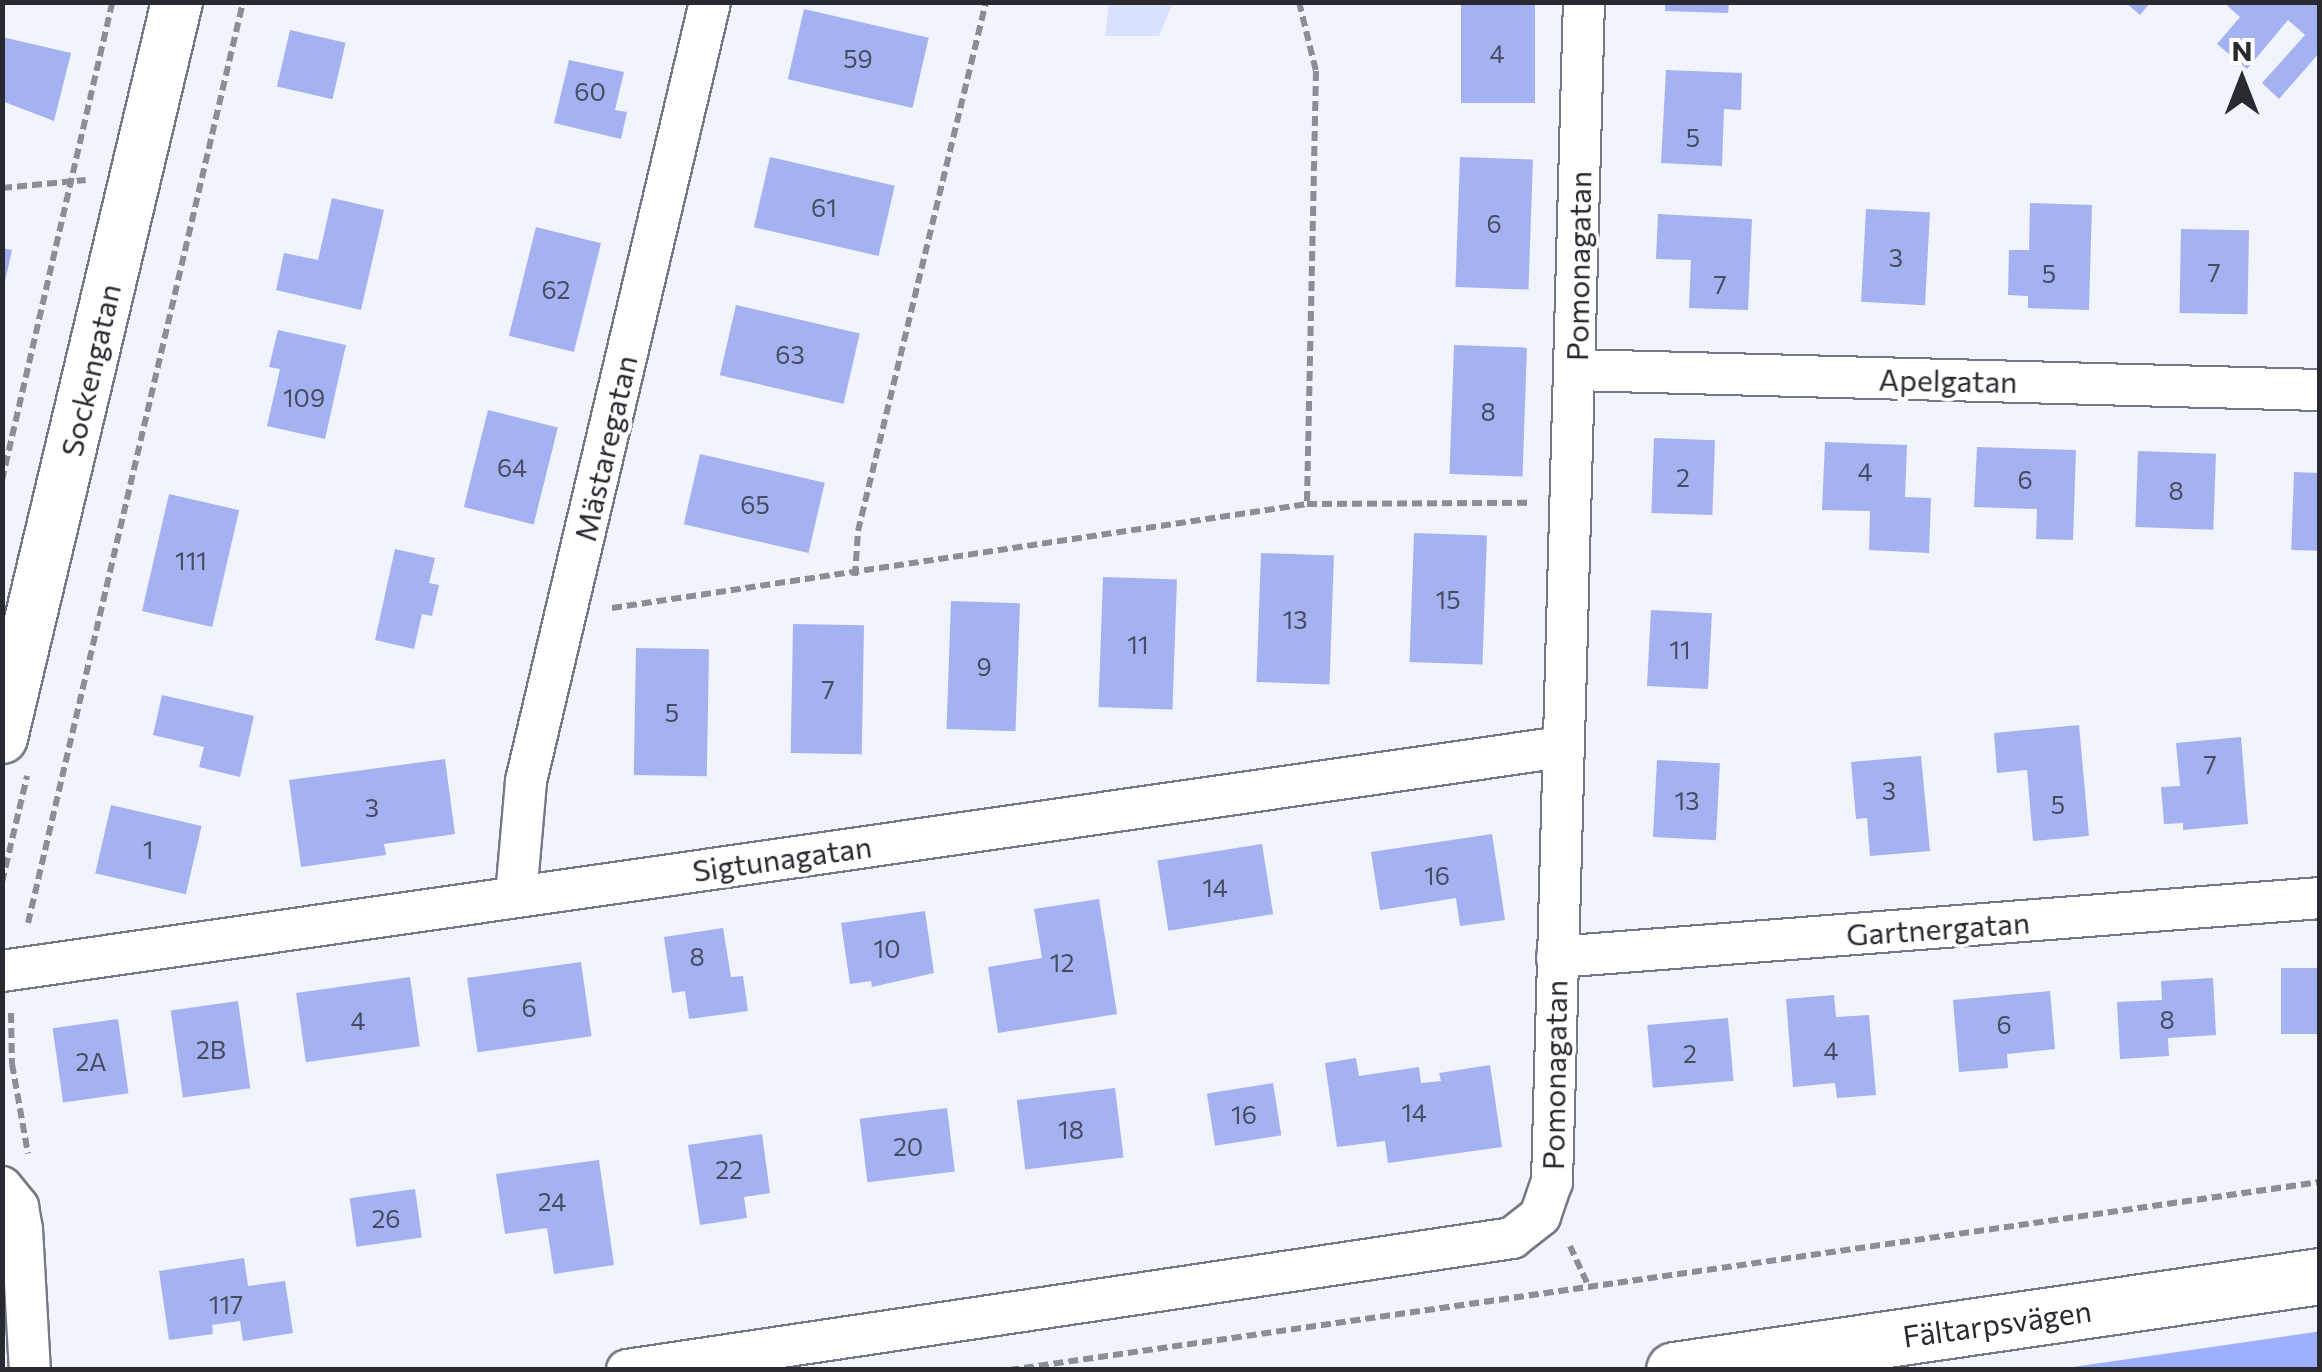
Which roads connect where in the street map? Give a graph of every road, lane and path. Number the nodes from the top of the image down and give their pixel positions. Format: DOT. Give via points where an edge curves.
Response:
graph roads {
  1 [pos="112,2"];
  2 [pos="176,2"];
  3 [pos="243,2"];
  4 [pos="710,2"];
  5 [pos="986,2"];
  6 [pos="1299,2"];
  7 [pos="1584,2"];
  8 [pos="137,175"];
  9 [pos="70,182"];
  10 [pos="2,188"];
  11 [pos="1576,370"];
  12 [pos="2320,390"];
  13 [pos="2,480"];
  14 [pos="1307,504"];
  15 [pos="1571,504"];
  16 [pos="854,576"];
  17 [pos="566,614"];
  18 [pos="2,738"];
  19 [pos="1562,748"];
  20 [pos="516,896"];
  21 [pos="2320,898"];
  22 [pos="1557,958"];
  23 [pos="6,970"];
  24 [pos="2320,1182"];
  25 [pos="10,1197"];
  26 [pos="2320,1276"];
  27 [pos="30,1370"];
  28 [pos="627,1370"];
  29 [pos="1009,1370"];
  30 [pos="1674,1370"];
  1 -- 9 [label="path"];
  2 -- 8 [label="street, Sockengatan"];
  3 -- 23 [label="path" via="25,937"];
  4 -- 17 [label="street, Mästaregatan"];
  5 -- 16 [label="path" via="858,531"];
  6 -- 14 [label="path" via="1316,71"];
  7 -- 11 [label="street, Pomonagatan"];
  8 -- 9 [label="path"];
  8 -- 18 [label="street, Sockengatan"];
  9 -- 10 [label="path"];
  9 -- 13 [label="path"];
  11 -- 12 [label="street, Apelgatan"];
  11 -- 15 [label="street, Pomonagatan"];
  14 -- 15 [label="path"];
  14 -- 16 [label="path"];
  15 -- 19 [label="street, Pomonagatan"];
  16 -- 17 [label="path"];
  17 -- 20 [label="street, Mästaregatan" via="526,781"];
  19 -- 20 [label="street, Sigtunagatan"];
  19 -- 22 [label="street, Pomonagatan"];
  20 -- 23 [label="street, Sigtunagatan"];
  21 -- 22 [label="street, Gartnergatan"];
  22 -- 28 [label="street, Pomonagatan" via="1552,1182 1540,1216 1512,1238"];
  23 -- 25 [label="path" via="12,1064 31,1166"];
  24 -- 29 [label="path"];
  25 -- 27 [label="street"];
  26 -- 30 [label="main road, Fältarpsvägen"];
}
